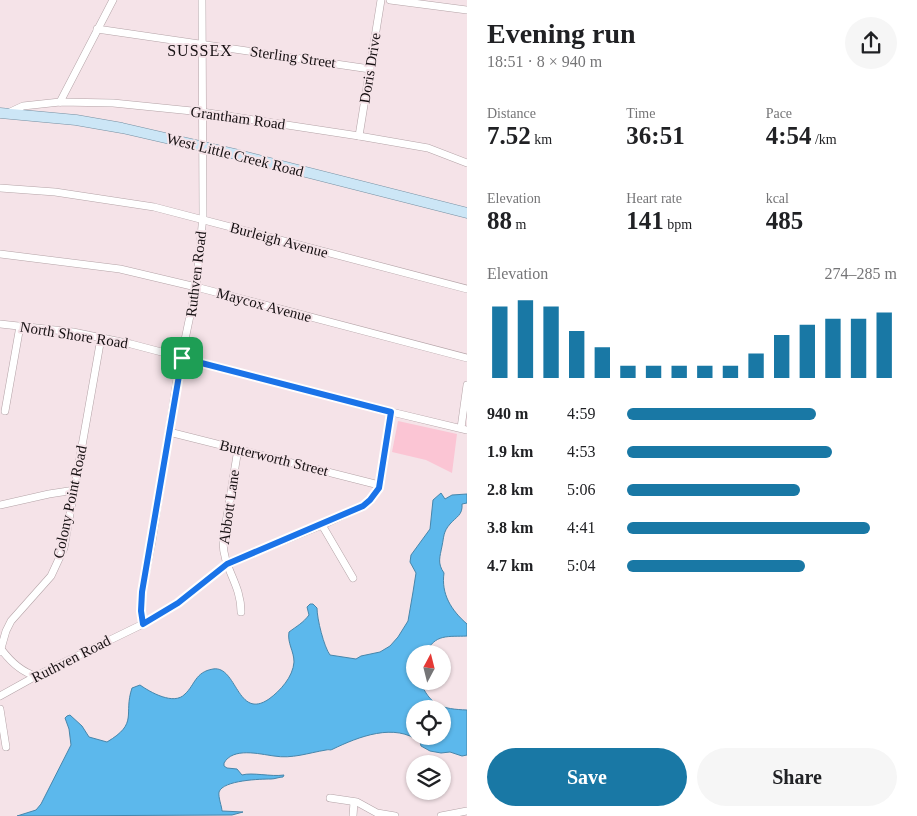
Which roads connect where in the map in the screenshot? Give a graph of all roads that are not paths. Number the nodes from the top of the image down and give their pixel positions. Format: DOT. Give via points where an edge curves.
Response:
graph roads {
  1 [pos="113,0"];
  2 [pos="202,0"];
  3 [pos="381,0"];
  4 [pos="390,0"];
  5 [pos="467,10"];
  6 [pos="97,29"];
  7 [pos="202,44"];
  8 [pos="370,69"];
  9 [pos="60,102"];
  10 [pos="202,112"];
  11 [pos="3,113"];
  12 [pos="360,136"];
  13 [pos="202,146"];
  14 [pos="467,163"];
  15 [pos="0,188"];
  16 [pos="467,213"];
  17 [pos="202,220"];
  18 [pos="0,254"];
  19 [pos="196,287"];
  20 [pos="467,289"];
  21 [pos="0,324"];
  22 [pos="20,326"];
  23 [pos="101,338"];
  24 [pos="182,358"];
  25 [pos="467,358"];
  26 [pos="467,385"];
  27 [pos="5,411"];
  28 [pos="391,412"];
  29 [pos="464,429"];
  30 [pos="169,432"];
  31 [pos="238,449"];
  32 [pos="379,486"];
  33 [pos="75,490"];
  34 [pos="0,506"];
  35 [pos="322,525"];
  36 [pos="227,564"];
  37 [pos="352,578"];
  38 [pos="241,612"];
  39 [pos="143,624"];
  40 [pos="0,651"];
  41 [pos="36,676"];
  42 [pos="0,696"];
  43 [pos="0,709"];
  44 [pos="6,747"];
  45 [pos="330,798"];
  46 [pos="354,802"];
  47 [pos="467,811"];
  48 [pos="353,816"];
  49 [pos="395,816"];
  50 [pos="441,816"];
  1 -- 6 [label="street"];
  2 -- 7 [label="street, Ruthven Road"];
  3 -- 8 [label="street, Doris Drive"];
  4 -- 5 [label="street"];
  6 -- 7 [label="street, Sterling Street"];
  6 -- 9 [label="street"];
  7 -- 8 [label="street, Sterling Street"];
  7 -- 10 [label="street, Ruthven Road"];
  8 -- 12 [label="street, Doris Drive"];
  9 -- 10 [label="street, Grantham Road" via="113,103"];
  9 -- 11 [label="street, Grantham Road" via="23,106"];
  10 -- 12 [label="street, Grantham Road"];
  10 -- 13 [label="street, Ruthven Road"];
  11 -- 13 [label="main road, West Little Creek Road" via="76,120"];
  12 -- 14 [label="street, Grantham Road" via="428,148"];
  13 -- 16 [label="main road, West Little Creek Road"];
  13 -- 17 [label="street, Ruthven Road"];
  15 -- 17 [label="street, Burleigh Avenue" via="95,197 154,207"];
  17 -- 19 [label="street, Ruthven Road"];
  17 -- 20 [label="street, Burleigh Avenue"];
  18 -- 19 [label="street, Maycox Avenue" via="120,269"];
  19 -- 24 [label="street, Ruthven Road"];
  19 -- 25 [label="street, Maycox Avenue"];
  21 -- 22 [label="street, North Shore Road"];
  22 -- 23 [label="street, North Shore Road"];
  22 -- 27 [label="street"];
  23 -- 24 [label="street, North Shore Road"];
  23 -- 33 [label="street, Colony Point Road"];
  24 -- 28 [label="street, North Shore Road"];
  24 -- 30 [label="street, Ruthven Road"];
  26 -- 29 [label="street"];
  28 -- 29 [label="street, North Shore Road"];
  28 -- 32 [label="street"];
  30 -- 31 [label="street, Butterworth Street"];
  30 -- 39 [label="street, Ruthven Road" via="142,592"];
  31 -- 32 [label="street, Butterworth Street"];
  31 -- 36 [label="street, Abbott Lane" via="222,541"];
  32 -- 35 [label="street" via="363,506"];
  33 -- 34 [label="street"];
  33 -- 40 [label="street, Colony Point Road" via="61,557 51,576 11,621"];
  35 -- 36 [label="street"];
  35 -- 37 [label="street"];
  36 -- 38 [label="street, Abbott Lane" via="238,590"];
  36 -- 39 [label="street" via="178,603"];
  39 -- 41 [label="street, Ruthven Road"];
  40 -- 41 [label="street, Colony Point Road" via="14,664"];
  41 -- 42 [label="street, Ruthven Road"];
  43 -- 44 [label="street"];
  45 -- 46 [label="street"];
  46 -- 48 [label="street"];
  46 -- 49 [label="street" via="377,813"];
  47 -- 50 [label="street"];
}
